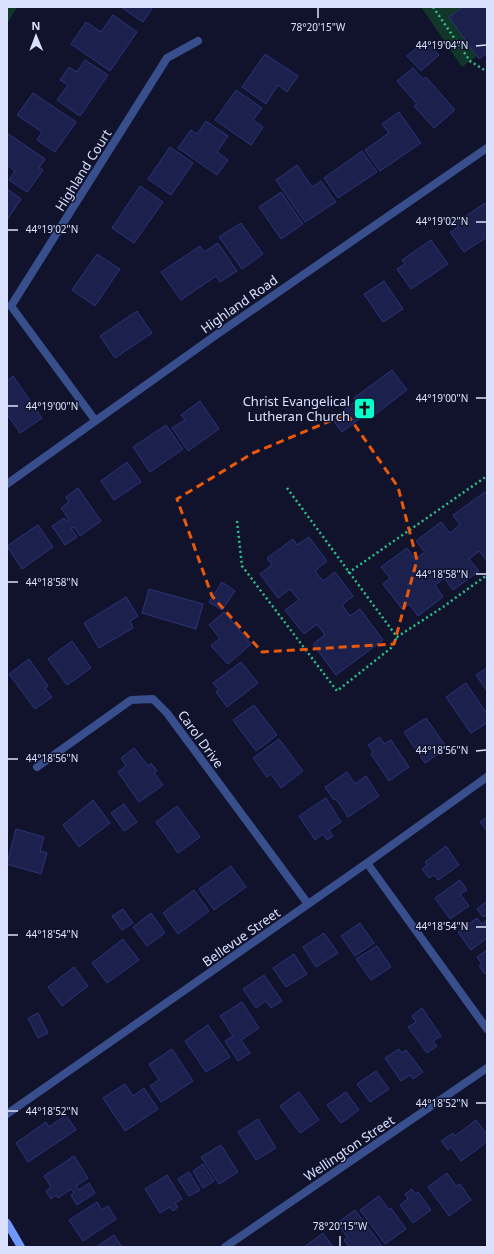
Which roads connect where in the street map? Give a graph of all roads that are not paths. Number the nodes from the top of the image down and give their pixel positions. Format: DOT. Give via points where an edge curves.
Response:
graph roads {
  1 [pos="198,41"];
  2 [pos="487,148"];
  3 [pos="95,420"];
  4 [pos="7,484"];
  5 [pos="37,767"];
  6 [pos="487,777"];
  7 [pos="367,863"];
  8 [pos="308,904"];
  9 [pos="487,1029"];
  10 [pos="487,1068"];
  11 [pos="7,1114"];
  12 [pos="7,1223"];
  13 [pos="21,1247"];
  14 [pos="225,1247"];
  1 -- 3 [label="street, Highland Court" via="167,58 12,306"];
  2 -- 3 [label="street, Highland Road"];
  3 -- 4 [label="street, Highland Road"];
  5 -- 8 [label="street, Carol Drive" via="131,700 153,699 167,713"];
  6 -- 7 [label="street, Bellevue Street"];
  7 -- 8 [label="street, Bellevue Street"];
  7 -- 9 [label="street"];
  8 -- 11 [label="street, Bellevue Street"];
  10 -- 14 [label="street, Wellington Street"];
  12 -- 13 [label="main road"];
}
